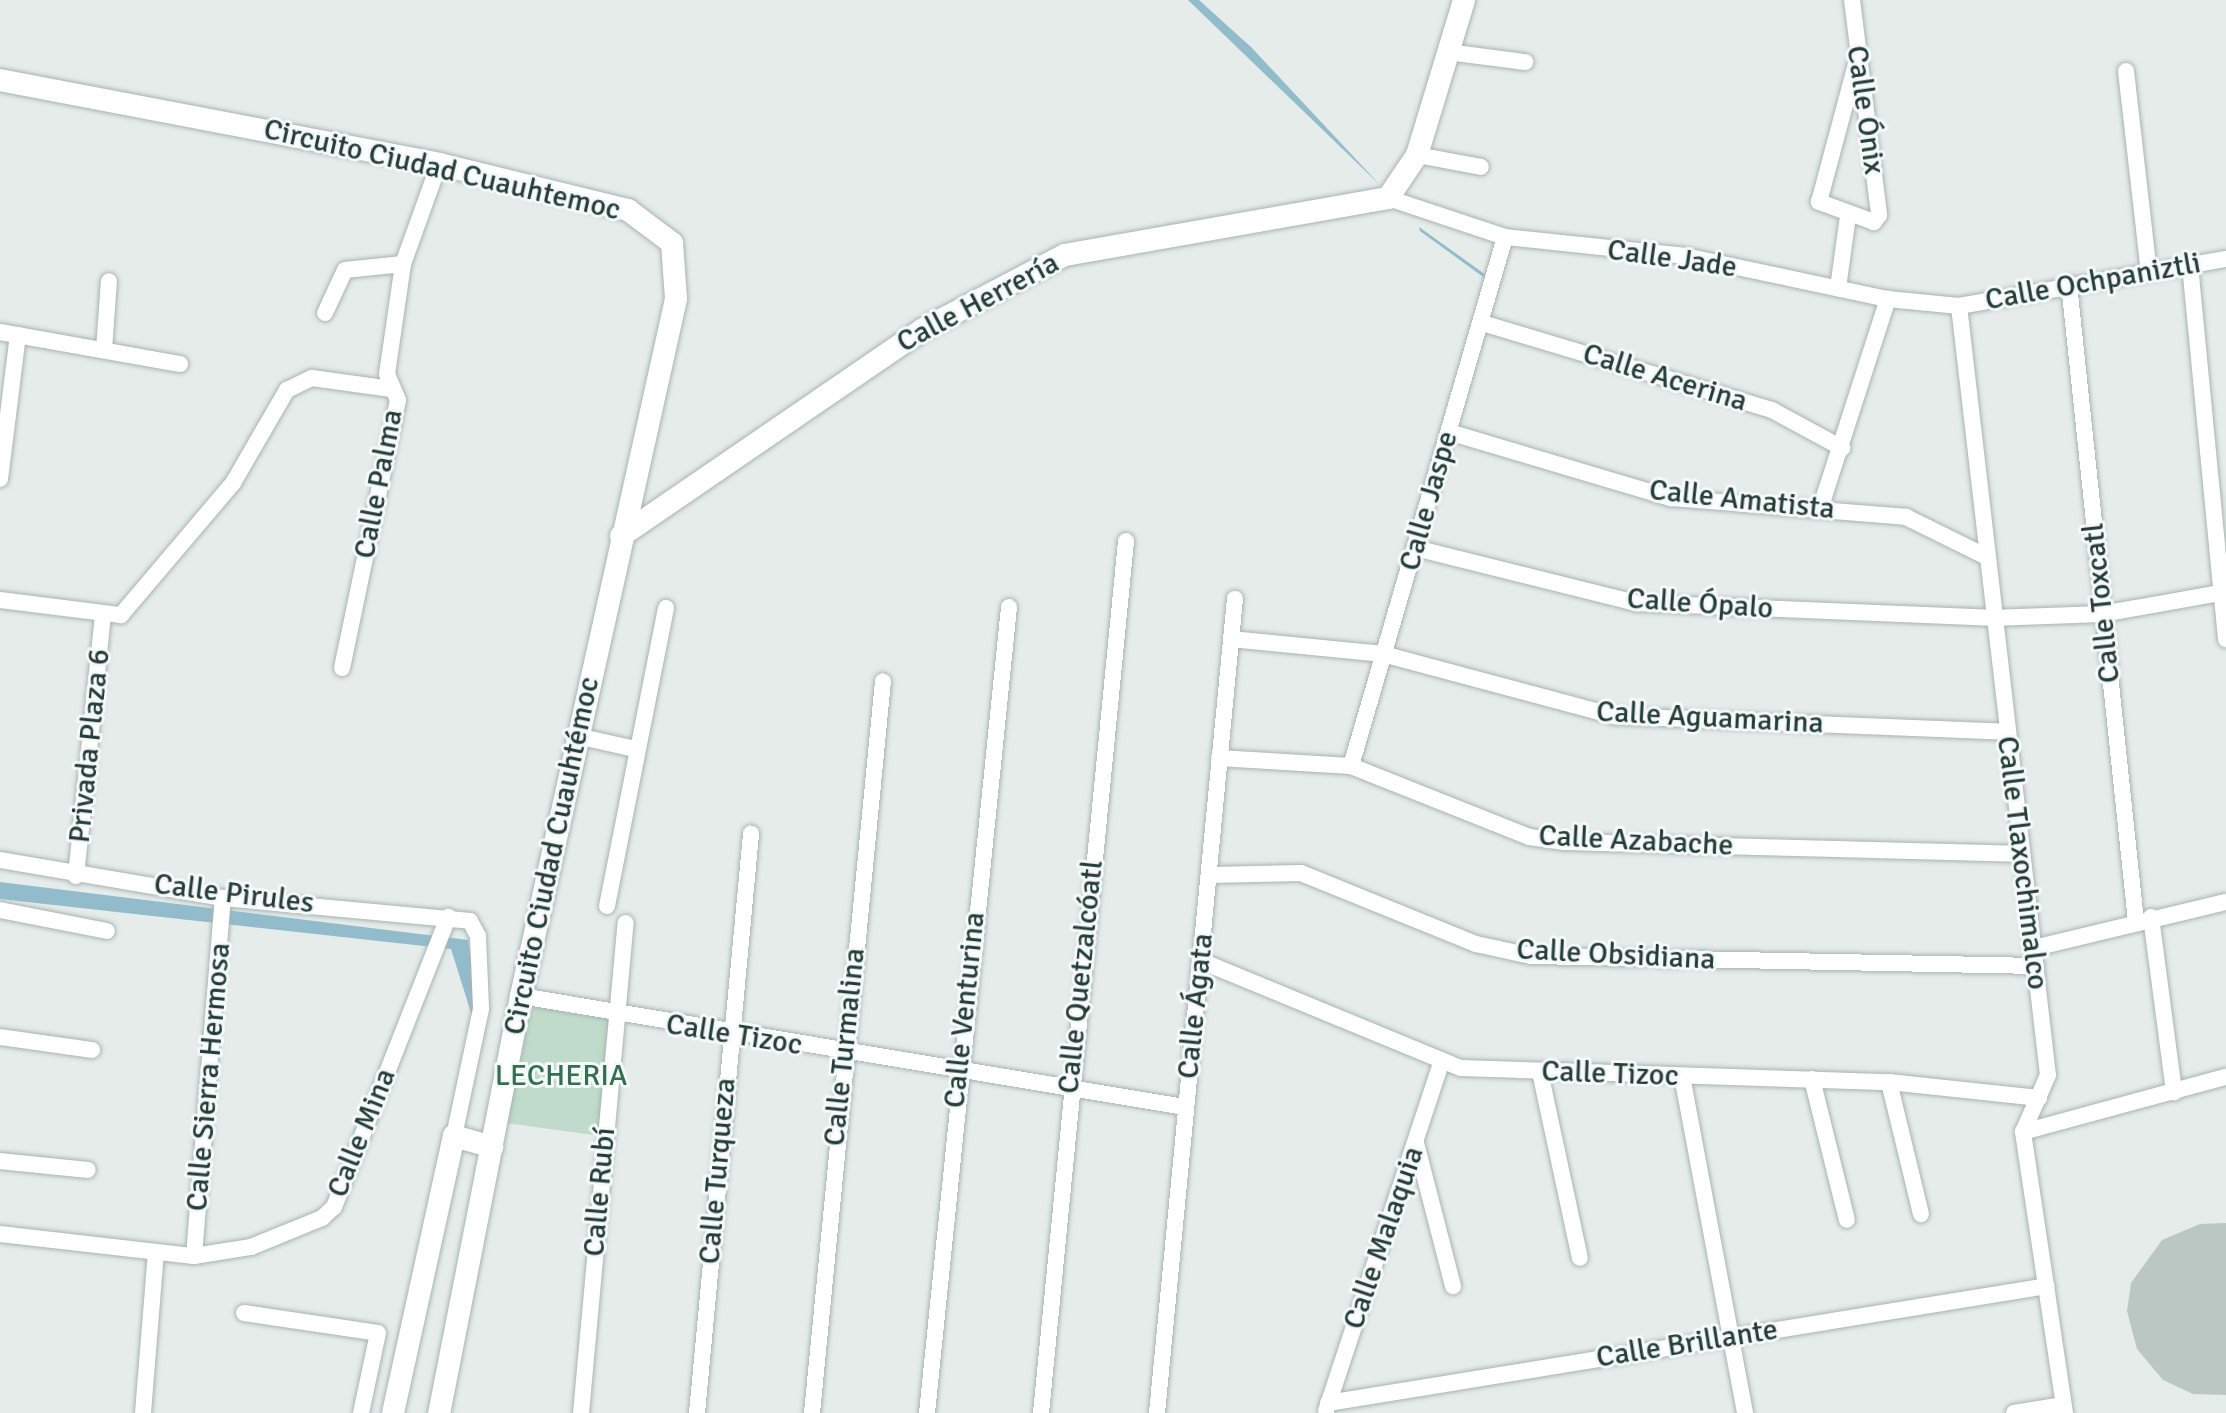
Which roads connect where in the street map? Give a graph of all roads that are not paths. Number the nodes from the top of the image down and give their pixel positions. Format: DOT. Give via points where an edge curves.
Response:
graph roads {
  1 [pos="1464,0"];
  2 [pos="1852,0"];
  3 [pos="1448,52"];
  4 [pos="1857,60"];
  5 [pos="1525,62"];
  6 [pos="2126,71"];
  7 [pos="0,80"];
  8 [pos="1417,155"];
  9 [pos="439,164"];
  10 [pos="1481,167"];
  11 [pos="1388,198"];
  12 [pos="1848,216"];
  13 [pos="1505,237"];
  14 [pos="2226,259"];
  15 [pos="403,264"];
  16 [pos="2190,265"];
  17 [pos="2149,272"];
  18 [pos="109,281"];
  19 [pos="2069,284"];
  20 [pos="1838,288"];
  21 [pos="1888,299"];
  22 [pos="1959,306"];
  23 [pos="325,313"];
  24 [pos="1482,323"];
  25 [pos="0,332"];
  26 [pos="18,335"];
  27 [pos="104,350"];
  28 [pos="180,364"];
  29 [pos="391,389"];
  30 [pos="1449,432"];
  31 [pos="1842,448"];
  32 [pos="0,479"];
  33 [pos="1821,506"];
  34 [pos="621,536"];
  35 [pos="1126,541"];
  36 [pos="1415,548"];
  37 [pos="1985,556"];
  38 [pos="2224,592"];
  39 [pos="1235,599"];
  40 [pos="0,600"];
  41 [pos="1009,607"];
  42 [pos="666,608"];
  43 [pos="2102,614"];
  44 [pos="103,615"];
  45 [pos="1991,618"];
  46 [pos="1231,639"];
  47 [pos="2226,639"];
  48 [pos="1383,654"];
  49 [pos="342,668"];
  50 [pos="883,681"];
  51 [pos="2005,732"];
  52 [pos="577,736"];
  53 [pos="635,749"];
  54 [pos="1219,758"];
  55 [pos="1351,766"];
  56 [pos="751,834"];
  57 [pos="2018,854"];
  58 [pos="0,860"];
  59 [pos="1210,875"];
  60 [pos="76,876"];
  61 [pos="223,902"];
  62 [pos="2226,902"];
  63 [pos="607,906"];
  64 [pos="0,910"];
  65 [pos="2143,919"];
  66 [pos="626,923"];
  67 [pos="445,925"];
  68 [pos="107,931"];
  69 [pos="2034,948"];
  70 [pos="1201,961"];
  71 [pos="2036,966"];
  72 [pos="521,996"];
  73 [pos="615,1015"];
  74 [pos="729,1035"];
  75 [pos="0,1037"];
  76 [pos="92,1050"];
  77 [pos="843,1053"];
  78 [pos="1441,1063"];
  79 [pos="958,1070"];
  80 [pos="1540,1072"];
  81 [pos="1682,1076"];
  82 [pos="2226,1077"];
  83 [pos="1812,1079"];
  84 [pos="1889,1082"];
  85 [pos="1070,1087"];
  86 [pos="2174,1092"];
  87 [pos="2039,1098"];
  88 [pos="1184,1107"];
  89 [pos="2023,1132"];
  90 [pos="454,1136"];
  91 [pos="1416,1143"];
  92 [pos="492,1147"];
  93 [pos="0,1161"];
  94 [pos="88,1170"];
  95 [pos="1921,1214"];
  96 [pos="1847,1220"];
  97 [pos="0,1234"];
  98 [pos="156,1253"];
  99 [pos="194,1256"];
  100 [pos="1580,1258"];
  101 [pos="1453,1286"];
  102 [pos="2047,1286"];
  103 [pos="244,1313"];
  104 [pos="1731,1337"];
  105 [pos="1327,1408"];
  106 [pos="2064,1409"];
  107 [pos="143,1413"];
  108 [pos="361,1413"];
  109 [pos="393,1413"];
  110 [pos="439,1413"];
  111 [pos="581,1413"];
  112 [pos="697,1413"];
  113 [pos="812,1413"];
  114 [pos="927,1413"];
  115 [pos="1041,1413"];
  116 [pos="1157,1413"];
  117 [pos="1745,1413"];
  118 [pos="2014,1413"];
  1 -- 3 [label="main road"];
  2 -- 4 [label="street, Calle Ónix"];
  3 -- 5 [label="street"];
  3 -- 8 [label="main road"];
  4 -- 12 [label="street" via="1818,194 1823,206"];
  4 -- 12 [label="street, Calle Ónix" via="1878,220"];
  6 -- 17 [label="street"];
  7 -- 9 [label="main road, Circuito Ciudad Cuauhtemoc"];
  8 -- 10 [label="street"];
  8 -- 11 [label="main road"];
  9 -- 15 [label="street, Calle Palma"];
  9 -- 34 [label="main road, Circuito Ciudad Cuauhtemoc" via="628,210 672,243 676,299"];
  11 -- 13 [label="street, Calle Jade"];
  11 -- 34 [label="main road, Calle Herrería" via="1065,255 922,330"];
  12 -- 20 [label="street"];
  13 -- 20 [label="street, Calle Jade" via="1685,256"];
  13 -- 24 [label="street, Calle Jaspe"];
  14 -- 16 [label="street, Calle Ochpaniztli"];
  15 -- 23 [label="street" via="345,270"];
  15 -- 29 [label="street, Calle Palma" via="387,374"];
  16 -- 17 [label="street, Calle Ochpaniztli"];
  16 -- 38 [label="street"];
  17 -- 19 [label="street, Calle Ochpaniztli"];
  18 -- 27 [label="street"];
  19 -- 22 [label="street, Calle Ochpaniztli"];
  19 -- 43 [label="street, Calle Toxcatl"];
  20 -- 21 [label="street, Calle Jade"];
  21 -- 22 [label="street, Calle Jade"];
  21 -- 31 [label="street"];
  22 -- 37 [label="street, Calle Tlaxochimalco"];
  24 -- 30 [label="street, Calle Jaspe"];
  24 -- 31 [label="street, Calle Acerina" via="1772,410"];
  25 -- 26 [label="street"];
  26 -- 27 [label="street"];
  26 -- 32 [label="street"];
  27 -- 28 [label="street"];
  29 -- 44 [label="street" via="298,381 233,483 136,605"];
  29 -- 49 [label="street, Calle Palma" via="398,400"];
  30 -- 33 [label="street, Calle Amatista" via="1671,498"];
  30 -- 36 [label="street, Calle Jaspe"];
  31 -- 33 [label="street"];
  33 -- 37 [label="street, Calle Amatista" via="1917,520"];
  34 -- 52 [label="main road, Circuito Ciudad Cuauhtémoc"];
  35 -- 85 [label="street, Calle Quetzalcóatl"];
  36 -- 45 [label="street, Calle Ópalo" via="1636,603"];
  36 -- 48 [label="street, Calle Jaspe"];
  37 -- 45 [label="street, Calle Tlaxochimalco"];
  38 -- 43 [label="street, Calle Ópalo"];
  38 -- 47 [label="street"];
  39 -- 46 [label="street, Calle Ágata"];
  40 -- 44 [label="street"];
  41 -- 79 [label="street, Calle Venturina"];
  42 -- 53 [label="street"];
  43 -- 45 [label="street, Calle Ópalo"];
  43 -- 65 [label="street, Calle Toxcatl"];
  44 -- 60 [label="street, Privada Plaza 6"];
  45 -- 51 [label="street, Calle Tlaxochimalco"];
  46 -- 48 [label="street, Calle Aguamarina"];
  46 -- 54 [label="street, Calle Ágata"];
  48 -- 51 [label="street, Calle Aguamarina" via="1615,716"];
  48 -- 55 [label="street, Calle Jaspe"];
  50 -- 77 [label="street, Calle Turmalina"];
  51 -- 57 [label="street, Calle Tlaxochimalco"];
  52 -- 53 [label="street"];
  52 -- 72 [label="main road, Circuito Ciudad Cuauhtémoc"];
  53 -- 63 [label="street"];
  54 -- 55 [label="street, Calle Azabache"];
  54 -- 59 [label="street, Calle Ágata"];
  55 -- 57 [label="street, Calle Azabache" via="1553,840"];
  56 -- 74 [label="street, Calle Turqueza"];
  57 -- 69 [label="street, Calle Tlaxochimalco"];
  58 -- 60 [label="street, Calle Pirules"];
  59 -- 70 [label="street, Calle Ágata"];
  59 -- 71 [label="street, Calle Obsidiana" via="1301,873 1476,944 1531,956"];
  60 -- 61 [label="street, Calle Pirules"];
  61 -- 67 [label="street, Calle Pirules"];
  61 -- 99 [label="street, Calle Sierra Hermosa"];
  62 -- 65 [label="street"];
  64 -- 68 [label="street"];
  65 -- 69 [label="street"];
  65 -- 86 [label="street, Calle Toxcatl"];
  66 -- 73 [label="street, Calle Rubí"];
  67 -- 90 [label="street, Calle Pirules" via="470,921 478,936 481,1009"];
  67 -- 99 [label="street, Calle Mina" via="334,1207 251,1247"];
  69 -- 71 [label="street, Calle Tlaxochimalco"];
  70 -- 78 [label="street, Calle Tizoc"];
  70 -- 88 [label="street, Calle Ágata"];
  71 -- 87 [label="street, Calle Tlaxochimalco" via="2048,1075"];
  72 -- 73 [label="street, Calle Tizoc"];
  72 -- 92 [label="main road, Circuito Ciudad Cuauhtémoc"];
  73 -- 74 [label="street, Calle Tizoc"];
  73 -- 111 [label="street, Calle Rubí"];
  74 -- 77 [label="street, Calle Tizoc"];
  74 -- 112 [label="street, Calle Turqueza"];
  75 -- 76 [label="street"];
  77 -- 79 [label="street, Calle Tizoc"];
  77 -- 113 [label="street, Calle Turmalina"];
  78 -- 80 [label="street, Calle Tizoc"];
  78 -- 91 [label="street, Calle Malaquia"];
  79 -- 85 [label="street, Calle Tizoc"];
  79 -- 114 [label="street, Calle Venturina"];
  80 -- 81 [label="street, Calle Tizoc"];
  80 -- 100 [label="street"];
  81 -- 83 [label="street, Calle Tizoc"];
  81 -- 104 [label="street"];
  82 -- 86 [label="street"];
  83 -- 84 [label="street, Calle Tizoc"];
  83 -- 96 [label="street"];
  84 -- 87 [label="street, Calle Tizoc"];
  84 -- 95 [label="street"];
  85 -- 88 [label="street, Calle Tizoc"];
  85 -- 115 [label="street, Calle Quetzalcóatl"];
  86 -- 89 [label="street"];
  87 -- 89 [label="street, Calle Tlaxochimalco"];
  88 -- 116 [label="street, Calle Ágata"];
  89 -- 102 [label="street"];
  90 -- 92 [label="main road"];
  90 -- 109 [label="main road"];
  91 -- 101 [label="street"];
  91 -- 105 [label="street, Calle Malaquia"];
  92 -- 110 [label="main road, Circuito Ciudad Cuauhtémoc"];
  93 -- 94 [label="street"];
  97 -- 98 [label="street, Calle Mina"];
  98 -- 99 [label="street, Calle Mina"];
  98 -- 107 [label="street"];
  102 -- 104 [label="street, Calle Brillante"];
  102 -- 106 [label="street"];
  103 -- 108 [label="street" via="378,1333"];
  104 -- 105 [label="street, Calle Brillante"];
  104 -- 117 [label="street"];
  106 -- 118 [label="street"];
}
